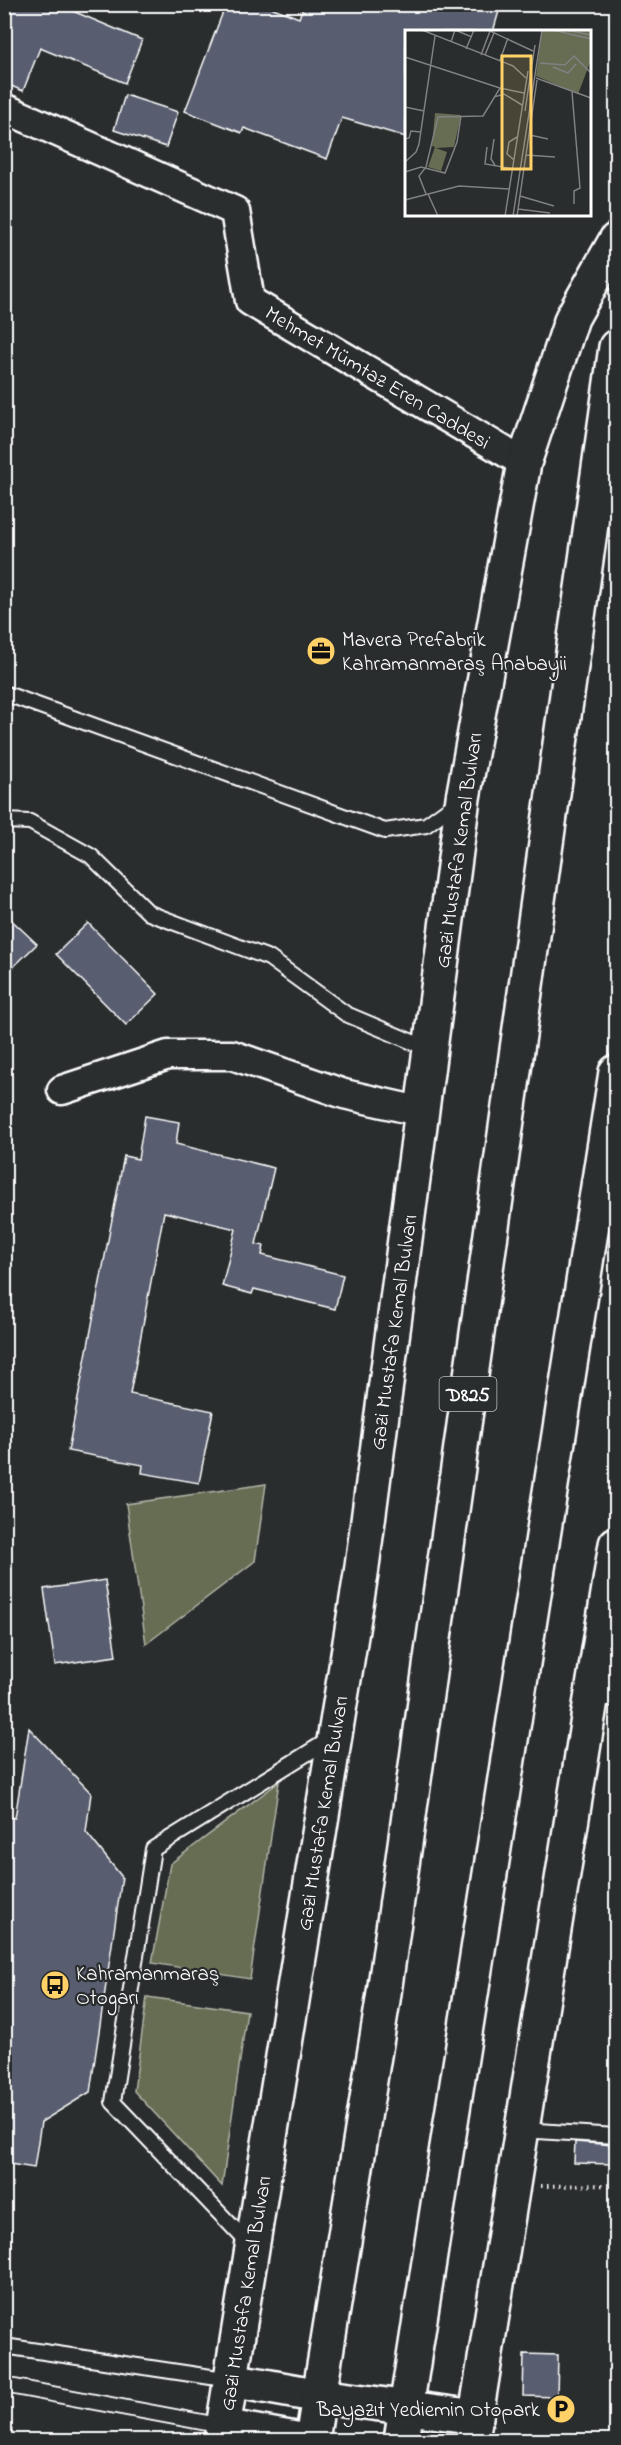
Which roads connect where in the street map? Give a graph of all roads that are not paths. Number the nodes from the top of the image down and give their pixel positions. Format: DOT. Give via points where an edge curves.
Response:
graph roads {
  1 [pos="4,108"];
  2 [pos="616,240"];
  3 [pos="616,347"];
  4 [pos="524,463"];
  5 [pos="4,693"];
  6 [pos="463,798"];
  7 [pos="4,821"];
  8 [pos="431,1050"];
  9 [pos="616,1072"];
  10 [pos="63,1090"];
  11 [pos="423,1112"];
  12 [pos="616,1544"];
  13 [pos="604,1698"];
  14 [pos="334,1737"];
  15 [pos="522,2130"];
  16 [pos="616,2136"];
  17 [pos="253,2247"];
  18 [pos="4,2346"];
  19 [pos="231,2380"];
  20 [pos="4,2385"];
  21 [pos="320,2396"];
  22 [pos="406,2407"];
  23 [pos="474,2429"];
  24 [pos="222,2433"];
  25 [pos="301,2440"];
  26 [pos="312,2440"];
  27 [pos="401,2440"];
  1 -- 4 [label="street, Mehmet Mümtaz Eren Caddesi" via="235,211 250,301"];
  2 -- 4 [label="main road, Gazi Mustafa Kemal Bulvarı" via="572,318"];
  3 -- 21 [label="main road, D825" via="383,2000"];
  4 -- 6 [label="main road, Gazi Mustafa Kemal Bulvarı"];
  5 -- 6 [label="lane" via="385,831 426,825"];
  6 -- 8 [label="main road, Gazi Mustafa Kemal Bulvarı"];
  7 -- 8 [label="lane" via="30,822 91,856 148,913 269,958 346,1014"];
  8 -- 11 [label="main road, Gazi Mustafa Kemal Bulvarı"];
  9 -- 22 [label="main road"];
  10 -- 11 [label="street" via="168,1055 232,1055 344,1094"];
  11 -- 14 [label="main road, Gazi Mustafa Kemal Bulvarı" via="361,1574"];
  12 -- 13 [label="main road"];
  13 -- 15 [label="main road"];
  14 -- 17 [label="main road, Gazi Mustafa Kemal Bulvarı"];
  14 -- 17 [label="lane" via="153,1849 113,2102"];
  15 -- 16 [label="lane"];
  15 -- 23 [label="main road"];
  17 -- 19 [label="main road, Gazi Mustafa Kemal Bulvarı"];
  18 -- 19 [label="lane"];
  19 -- 21 [label="main road"];
  19 -- 24 [label="main road, Gazi Mustafa Kemal Bulvarı"];
  20 -- 24 [label="lane"];
  21 -- 22 [label="main road"];
  21 -- 26 [label="main road, D825"];
  22 -- 23 [label="main road"];
  22 -- 27 [label="main road"];
  24 -- 25 [label="main road"];
}
